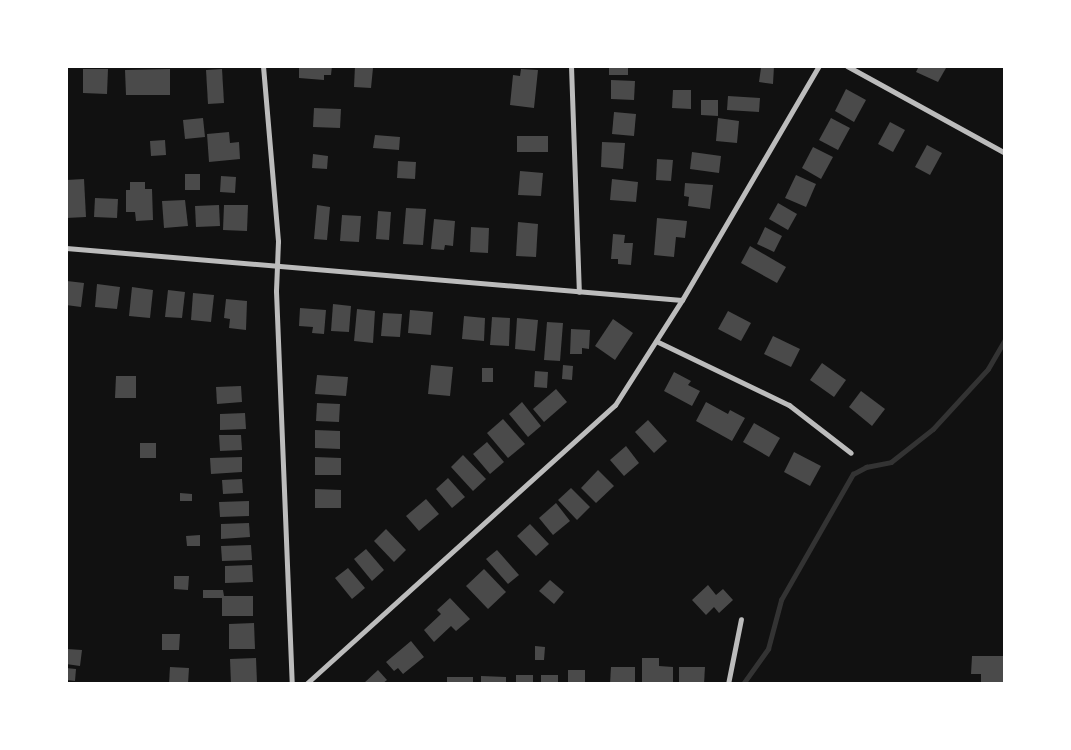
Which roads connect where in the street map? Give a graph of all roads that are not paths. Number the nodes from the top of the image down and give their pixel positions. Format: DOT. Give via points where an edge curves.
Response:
graph roads {
  1 [pos="262,66"];
  2 [pos="571,66"];
  3 [pos="819,66"];
  4 [pos="847,66"];
  5 [pos="1005,153"];
  6 [pos="66,248"];
  7 [pos="277,268"];
  8 [pos="579,292"];
  9 [pos="682,300"];
  10 [pos="656,341"];
  11 [pos="851,453"];
  12 [pos="741,619"];
  13 [pos="292,684"];
  14 [pos="306,684"];
  15 [pos="728,684"];
  1 -- 7 [label="street" via="278,241"];
  2 -- 8 [label="street"];
  3 -- 9 [label="street"];
  4 -- 5 [label="street"];
  6 -- 7 [label="street"];
  7 -- 8 [label="street"];
  7 -- 13 [label="street"];
  8 -- 9 [label="street"];
  9 -- 10 [label="street"];
  10 -- 11 [label="street" via="788,405"];
  10 -- 14 [label="street" via="615,405"];
  12 -- 15 [label="street"];
}
